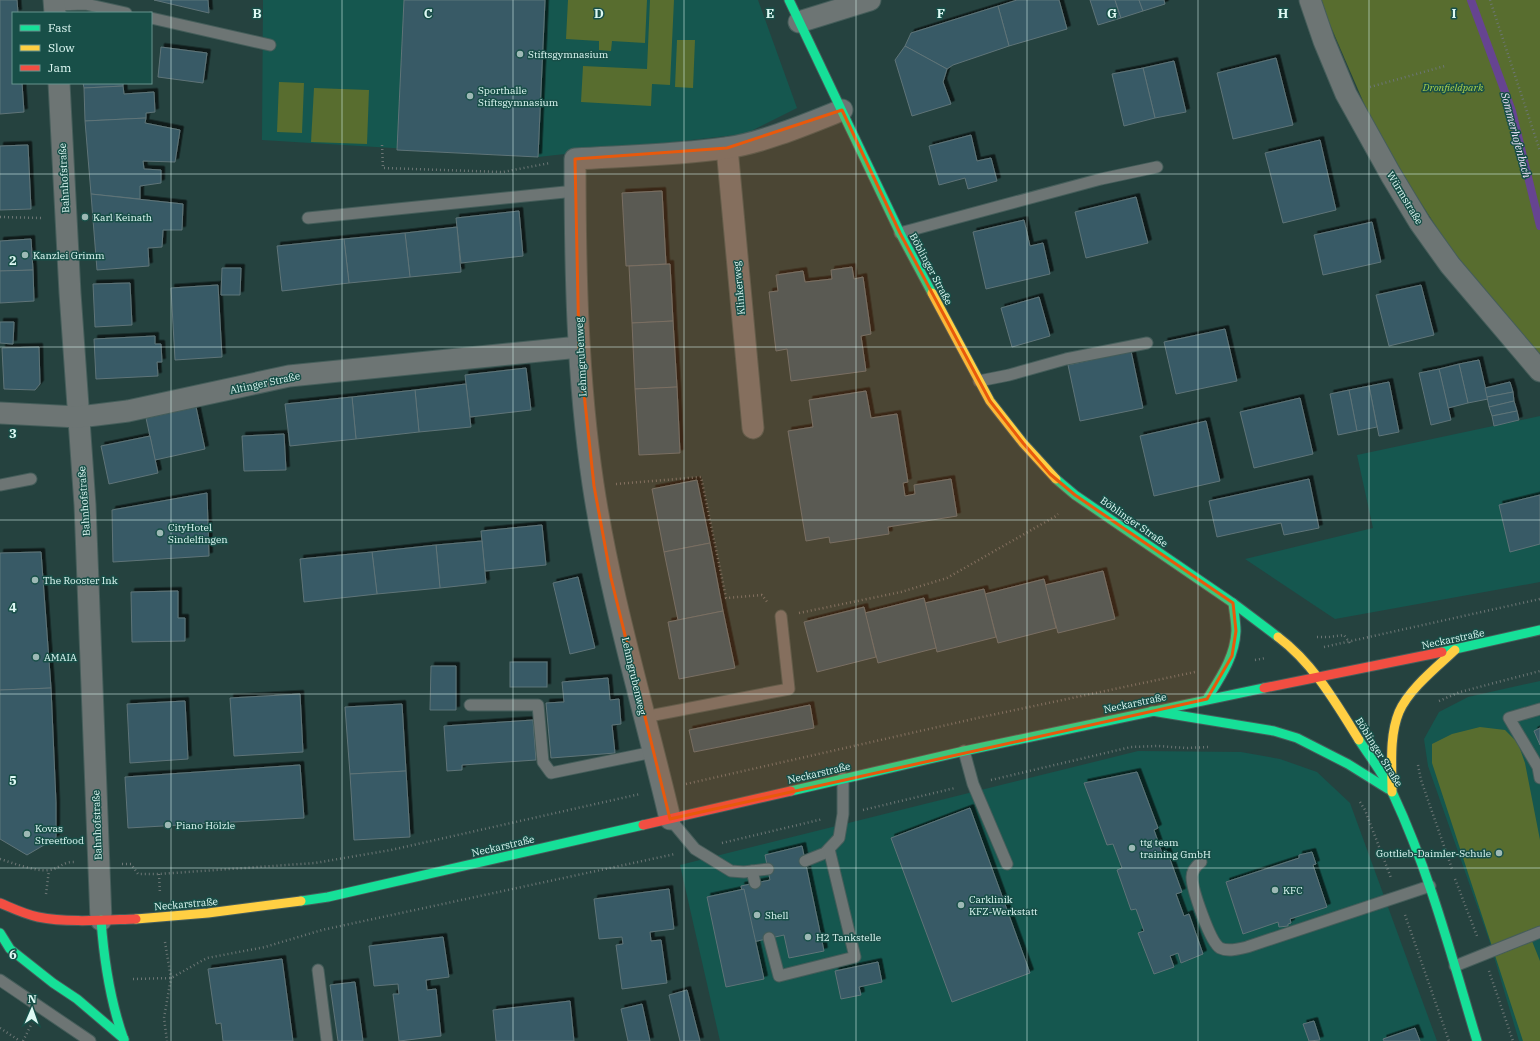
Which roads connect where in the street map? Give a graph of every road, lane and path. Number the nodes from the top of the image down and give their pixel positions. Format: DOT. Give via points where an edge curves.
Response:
graph roads {
  1 [pos="789,0"];
  2 [pos="870,0"];
  3 [pos="1310,0"];
  4 [pos="1490,0"];
  5 [pos="55,6"];
  6 [pos="121,12"];
  7 [pos="152,18"];
  8 [pos="799,22"];
  9 [pos="270,45"];
  10 [pos="1445,66"];
  11 [pos="59,84"];
  12 [pos="1346,94"];
  13 [pos="842,110"];
  14 [pos="382,145"];
  15 [pos="727,148"];
  16 [pos="1540,151"];
  17 [pos="575,159"];
  18 [pos="1157,166"];
  19 [pos="575,191"];
  20 [pos="0,216"];
  21 [pos="308,218"];
  22 [pos="66,219"];
  23 [pos="900,232"];
  24 [pos="1147,343"];
  25 [pos="579,347"];
  26 [pos="1540,371"];
  27 [pos="979,381"];
  28 [pos="0,413"];
  29 [pos="78,417"];
  30 [pos="753,428"];
  31 [pos="31,479"];
  32 [pos="0,485"];
  33 [pos="594,486"];
  34 [pos="1075,495"];
  35 [pos="1540,599"];
  36 [pos="1232,603"];
  37 [pos="780,616"];
  38 [pos="1540,630"];
  39 [pos="1344,635"];
  40 [pos="1316,637"];
  41 [pos="1455,650"];
  42 [pos="1297,652"];
  43 [pos="1228,665"];
  44 [pos="1540,671"];
  45 [pos="1317,677"];
  46 [pos="1207,699"];
  47 [pos="1436,703"];
  48 [pos="470,705"];
  49 [pos="1540,709"];
  50 [pos="1152,711"];
  51 [pos="644,717"];
  52 [pos="1215,746"];
  53 [pos="653,752"];
  54 [pos="964,752"];
  55 [pos="1416,758"];
  56 [pos="843,778"];
  57 [pos="1540,778"];
  58 [pos="973,784"];
  59 [pos="663,789"];
  60 [pos="1392,792"];
  61 [pos="843,814"];
  62 [pos="670,819"];
  63 [pos="829,849"];
  64 [pos="695,850"];
  65 [pos="0,859"];
  66 [pos="805,861"];
  67 [pos="1201,862"];
  68 [pos="98,864"];
  69 [pos="1007,864"];
  70 [pos="768,869"];
  71 [pos="752,871"];
  72 [pos="755,883"];
  73 [pos="1430,886"];
  74 [pos="0,903"];
  75 [pos="101,920"];
  76 [pos="1540,932"];
  77 [pos="0,933"];
  78 [pos="769,938"];
  79 [pos="1484,955"];
  80 [pos="1455,966"];
  81 [pos="318,970"];
  82 [pos="0,980"];
  83 [pos="32,1022"];
  84 [pos="0,1028"];
  85 [pos="124,1040"];
  86 [pos="20,1041"];
  87 [pos="23,1041"];
  88 [pos="90,1041"];
  89 [pos="167,1041"];
  90 [pos="327,1041"];
  91 [pos="1477,1041"];
  92 [pos="1512,1041"];
  1 -- 8 [label="main road, Böblinger Straße"];
  2 -- 8 [label="street"];
  3 -- 12 [label="street, Würmstraße"];
  4 -- 16 [label="path"];
  5 -- 6 [label="lane" via="85,4"];
  7 -- 9 [label="lane"];
  8 -- 13 [label="main road, Böblinger Straße"];
  10 -- 12 [label="path"];
  11 -- 22 [label="street, Bahnhofstraße"];
  12 -- 26 [label="street, Würmstraße" via="1420,223 1450,265"];
  13 -- 15 [label="street"];
  13 -- 23 [label="main road, Böblinger Straße"];
  14 -- 17 [label="path" via="383,168 502,172"];
  15 -- 17 [label="street"];
  15 -- 30 [label="street, Klinkerweg"];
  17 -- 19 [label="street, Lehmgrubenweg"];
  18 -- 23 [label="lane"];
  19 -- 21 [label="lane"];
  19 -- 25 [label="street, Lehmgrubenweg"];
  20 -- 22 [label="path"];
  22 -- 29 [label="street, Bahnhofstraße"];
  23 -- 27 [label="main road, Böblinger Straße"];
  24 -- 27 [label="lane" via="1066,359"];
  25 -- 29 [label="street, Altinger Straße" via="289,376 128,411"];
  25 -- 33 [label="street, Lehmgrubenweg" via="585,424"];
  27 -- 34 [label="main road, Böblinger Straße" via="990,401 1022,443 1050,474"];
  28 -- 29 [label="street, Altinger Straße"];
  29 -- 68 [label="street, Bahnhofstraße" via="85,513"];
  31 -- 32 [label="lane"];
  33 -- 37 [label="path" via="701,477 726,598 762,595"];
  33 -- 51 [label="street, Lehmgrubenweg" via="611,578"];
  34 -- 36 [label="main road, Böblinger Straße"];
  34 -- 37 [label="path" via="1056,516 947,578 901,592"];
  35 -- 42 [label="path"];
  36 -- 42 [label="main road, Böblinger Straße"];
  36 -- 43 [label="main road" via="1236,631"];
  37 -- 51 [label="lane" via="789,689"];
  38 -- 41 [label="main road, Neckarstraße"];
  39 -- 40 [label="path"];
  41 -- 45 [label="main road, Neckarstraße"];
  41 -- 60 [label="main road" via="1415,690 1400,711 1392,755"];
  42 -- 43 [label="path"];
  42 -- 45 [label="main road, Böblinger Straße"];
  43 -- 46 [label="main road"];
  43 -- 59 [label="path" via="974,718"];
  44 -- 47 [label="path" via="1460,692"];
  45 -- 46 [label="main road, Neckarstraße"];
  45 -- 60 [label="main road, Böblinger Straße"];
  46 -- 50 [label="main road, Neckarstraße"];
  48 -- 53 [label="lane" via="538,705 543,762 552,773"];
  49 -- 57 [label="lane" via="1509,718 1538,767"];
  50 -- 54 [label="main road, Neckarstraße"];
  50 -- 60 [label="main road" via="1274,731 1298,738 1348,764"];
  51 -- 53 [label="street, Lehmgrubenweg"];
  52 -- 58 [label="path" via="1132,747"];
  53 -- 59 [label="street, Lehmgrubenweg"];
  54 -- 56 [label="main road, Neckarstraße"];
  54 -- 58 [label="lane"];
  55 -- 79 [label="path" via="1421,780"];
  56 -- 61 [label="lane"];
  56 -- 62 [label="main road, Neckarstraße"];
  58 -- 61 [label="path"];
  58 -- 69 [label="lane"];
  59 -- 62 [label="street, Lehmgrubenweg"];
  59 -- 68 [label="path" via="391,850 315,863 160,874 138,874 131,864"];
  60 -- 73 [label="main road, Böblinger Straße"];
  61 -- 63 [label="lane" via="839,838"];
  61 -- 64 [label="path"];
  62 -- 64 [label="lane"];
  62 -- 75 [label="main road, Neckarstraße" via="328,897 174,917"];
  63 -- 66 [label="lane"];
  63 -- 78 [label="lane" via="855,957 779,976"];
  64 -- 71 [label="lane" via="731,871"];
  64 -- 89 [label="path" via="322,930 265,948 207,958 171,978 164,1018"];
  65 -- 68 [label="path" via="35,869 49,870 67,862"];
  67 -- 73 [label="lane" via="1195,867 1192,876 1193,887 1214,942 1219,948 1225,949 1247,947"];
  68 -- 75 [label="street, Bahnhofstraße"];
  70 -- 71 [label="lane"];
  71 -- 72 [label="lane"];
  73 -- 80 [label="main road, Böblinger Straße"];
  74 -- 75 [label="main road, Neckarstraße" via="28,915 43,918"];
  75 -- 85 [label="main road" via="106,974"];
  76 -- 79 [label="lane"];
  77 -- 85 [label="main road" via="10,949 77,999"];
  79 -- 80 [label="lane"];
  79 -- 92 [label="path"];
  80 -- 91 [label="main road, Böblinger Straße"];
  81 -- 90 [label="lane"];
  82 -- 88 [label="lane"];
  83 -- 87 [label="path"];
  84 -- 86 [label="path"];
}
